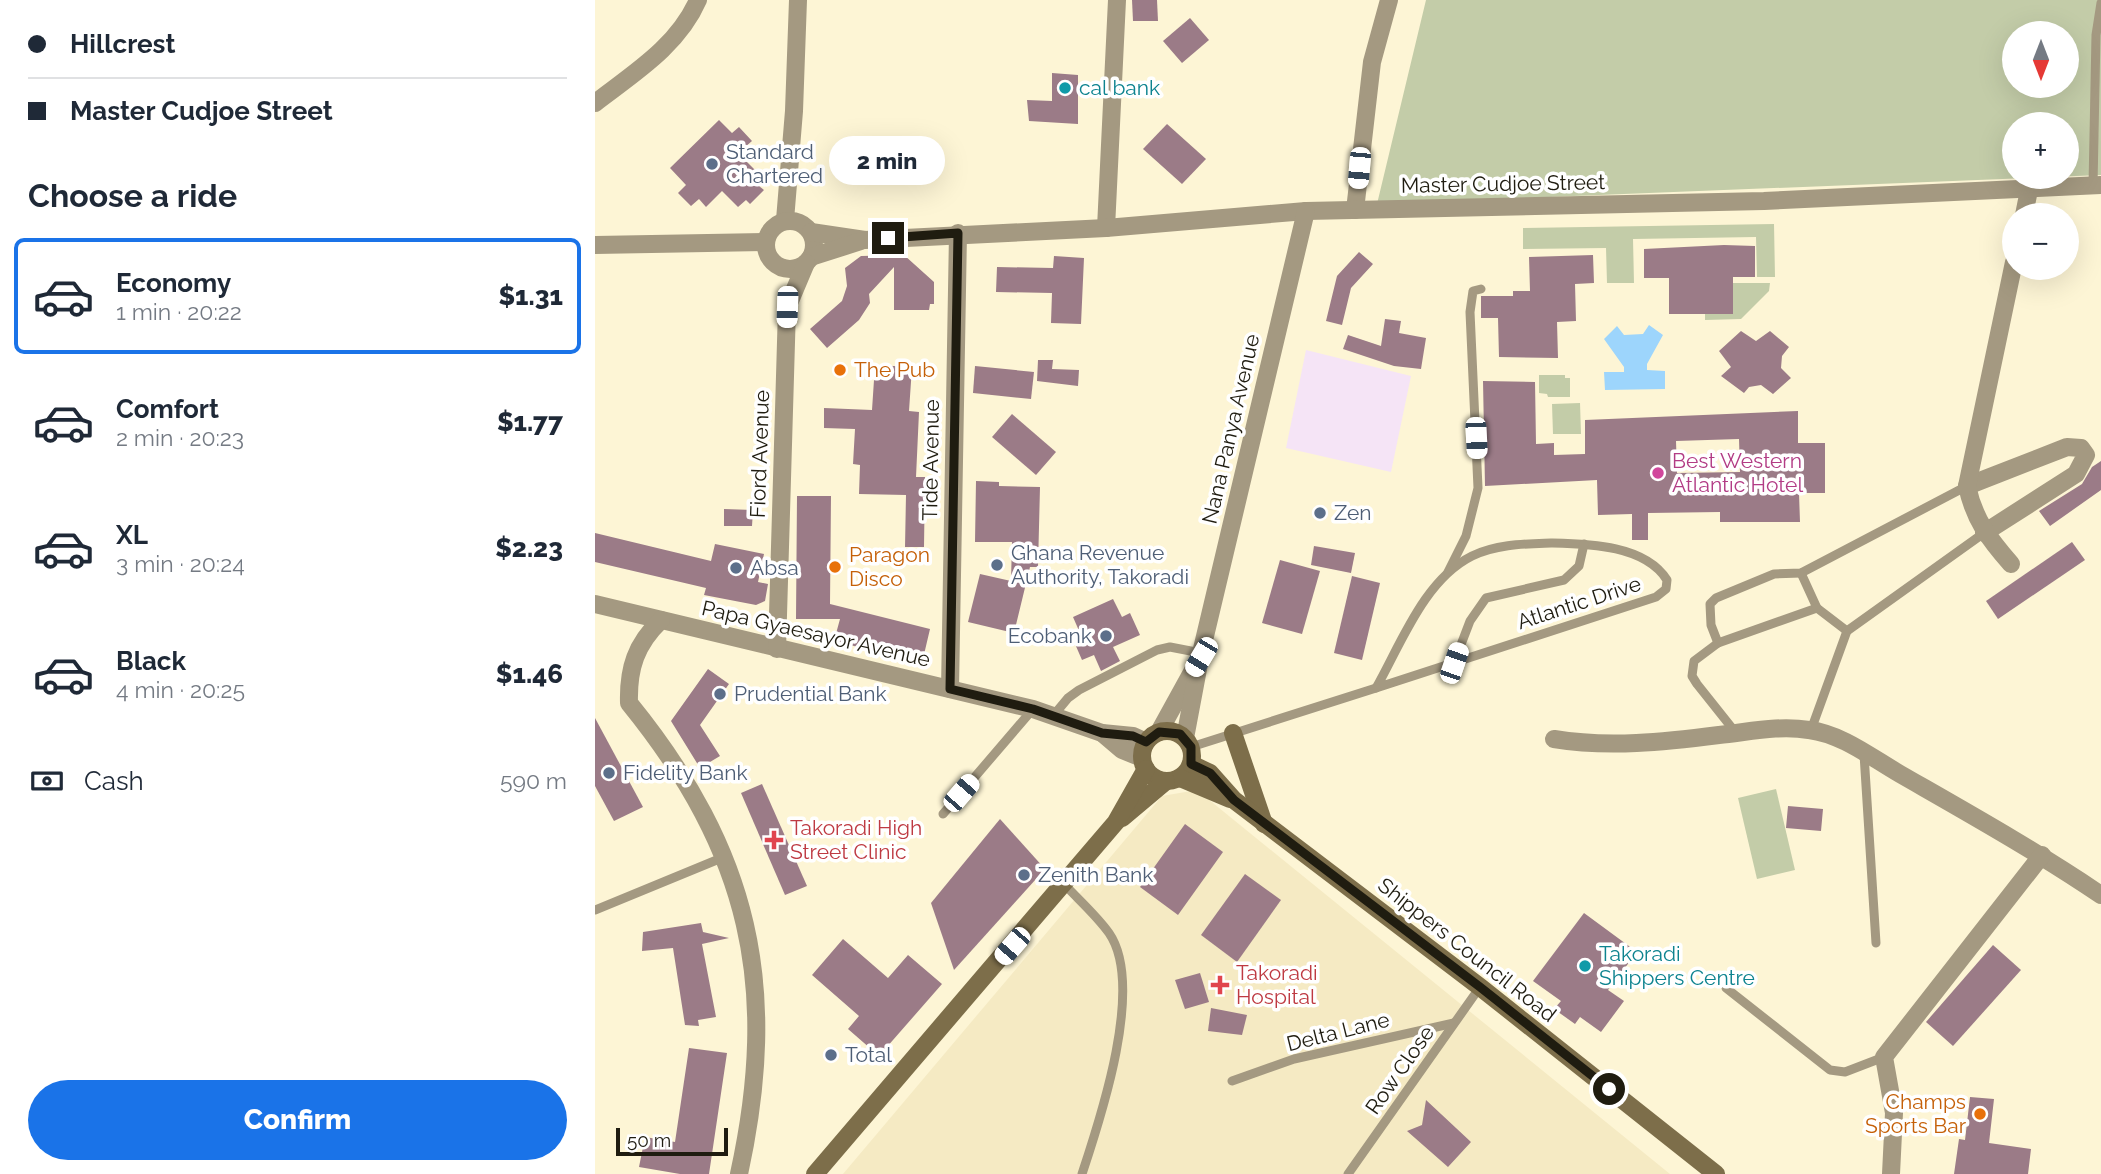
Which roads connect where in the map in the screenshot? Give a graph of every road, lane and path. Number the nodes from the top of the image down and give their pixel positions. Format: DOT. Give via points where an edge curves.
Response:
graph roads {
  1 [pos="698,0"];
  2 [pos="797,0"];
  3 [pos="1117,0"];
  4 [pos="1389,0"];
  5 [pos="2101,3"];
  6 [pos="595,103"];
  7 [pos="2097,185"];
  8 [pos="2029,190"];
  9 [pos="2026,203"];
  10 [pos="1355,210"];
  11 [pos="1305,211"];
  12 [pos="785,220"];
  13 [pos="1106,228"];
  14 [pos="811,232"];
  15 [pos="958,233"];
  16 [pos="865,240"];
  17 [pos="765,242"];
  18 [pos="595,246"];
  19 [pos="808,260"];
  20 [pos="778,265"];
  21 [pos="2010,280"];
  22 [pos="1481,289"];
  23 [pos="787,307"];
  24 [pos="1967,486"];
  25 [pos="1984,533"];
  26 [pos="1584,544"];
  27 [pos="2011,564"];
  28 [pos="1448,573"];
  29 [pos="1801,573"];
  30 [pos="595,604"];
  31 [pos="1817,608"];
  32 [pos="661,620"];
  33 [pos="1847,631"];
  34 [pos="1718,643"];
  35 [pos="777,649"];
  36 [pos="1201,655"];
  37 [pos="1454,663"];
  38 [pos="1376,688"];
  39 [pos="950,689"];
  40 [pos="1033,709"];
  41 [pos="1053,716"];
  42 [pos="1811,730"];
  43 [pos="1233,733"];
  44 [pos="1736,733"];
  45 [pos="1554,739"];
  46 [pos="1189,750"];
  47 [pos="1148,751"];
  48 [pos="1864,754"];
  49 [pos="1173,779"];
  50 [pos="1234,800"];
  51 [pos="943,814"];
  52 [pos="1116,822"];
  53 [pos="1264,824"];
  54 [pos="2042,855"];
  55 [pos="724,857"];
  56 [pos="1065,885"];
  57 [pos="2101,895"];
  58 [pos="595,910"];
  59 [pos="1876,943"];
  60 [pos="1480,987"];
  61 [pos="1725,988"];
  62 [pos="1454,1023"];
  63 [pos="1884,1057"];
  64 [pos="1232,1081"];
  65 [pos="739,1174"];
  66 [pos="815,1174"];
  67 [pos="1082,1174"];
  68 [pos="1348,1174"];
  69 [pos="1716,1174"];
  70 [pos="1891,1174"];
  1 -- 6 [label="street" via="688,23 670,43"];
  2 -- 12 [label="street"];
  3 -- 13 [label="street"];
  4 -- 10 [label="street" via="1372,62"];
  5 -- 7 [label="lane" via="2096,35"];
  7 -- 8 [label="street, Master Cudjoe Street"];
  8 -- 9 [label="street"];
  8 -- 10 [label="street, Master Cudjoe Street"];
  10 -- 11 [label="street, Master Cudjoe Street"];
  11 -- 13 [label="street, Master Cudjoe Street"];
  11 -- 36 [label="street, Nana Panya Avenue"];
  12 -- 14 [label="street"];
  12 -- 17 [label="street"];
  13 -- 15 [label="street, Master Cudjoe Street"];
  14 -- 16 [label="street, Master Cudjoe Street"];
  14 -- 19 [label="street" via="814,249"];
  15 -- 16 [label="street, Master Cudjoe Street"];
  15 -- 39 [label="street, Tide Avenue"];
  16 -- 19 [label="street, Master Cudjoe Street"];
  17 -- 18 [label="street"];
  17 -- 20 [label="street"];
  19 -- 20 [label="street" via="787,268"];
  19 -- 23 [label="street, Fiord Avenue"];
  20 -- 23 [label="street"];
  21 -- 24 [label="street"];
  22 -- 28 [label="lane" via="1473,291 1470,313 1478,488 1466,536"];
  23 -- 35 [label="street, Fiord Avenue"];
  24 -- 25 [label="street"];
  24 -- 25 [label="street" via="2067,447 2081,448 2086,455 2076,474"];
  24 -- 29 [label="lane"];
  25 -- 27 [label="street"];
  25 -- 33 [label="lane"];
  26 -- 28 [label="lane, Atlantic Drive" via="1512,544 1473,555"];
  26 -- 37 [label="lane" via="1579,566 1564,580 1486,597 1470,621"];
  26 -- 37 [label="lane, Atlantic Drive" via="1641,558 1660,569 1667,580 1666,589 1656,597"];
  28 -- 38 [label="lane, Atlantic Drive" via="1429,593"];
  29 -- 31 [label="lane"];
  29 -- 34 [label="lane" via="1774,574 1716,598 1709,614"];
  30 -- 32 [label="street, Papa Gyaesayor Avenue"];
  31 -- 33 [label="lane"];
  31 -- 34 [label="lane"];
  32 -- 35 [label="street, Papa Gyaesayor Avenue"];
  32 -- 55 [label="street" via="636,651 629,703 696,795"];
  33 -- 42 [label="lane"];
  34 -- 44 [label="lane" via="1694,661 1692,676"];
  35 -- 39 [label="street, Papa Gyaesayor Avenue"];
  36 -- 41 [label="lane" via="1170,647 1157,650 1079,690"];
  36 -- 46 [label="street, Nana Panya Avenue"];
  36 -- 47 [label="street, Nana Panya Avenue"];
  37 -- 38 [label="lane, Atlantic Drive"];
  38 -- 43 [label="lane, Atlantic Drive"];
  39 -- 40 [label="street, Papa Gyaesayor Avenue"];
  40 -- 41 [label="street, Papa Gyaesayor Avenue"];
  40 -- 51 [label="lane"];
  41 -- 47 [label="street, Papa Gyaesayor Avenue" via="1102,733 1133,736"];
  42 -- 44 [label="street"];
  42 -- 48 [label="street" via="1833,736"];
  43 -- 46 [label="lane, Atlantic Drive"];
  43 -- 53 [label="street"];
  44 -- 45 [label="street" via="1649,742"];
  46 -- 47 [label="street" via="1173,732"];
  46 -- 49 [label="street"];
  46 -- 50 [label="street, Shippers Council Road"];
  47 -- 49 [label="street" via="1155,778"];
  47 -- 52 [label="street"];
  48 -- 54 [label="street"];
  48 -- 59 [label="lane"];
  49 -- 50 [label="street"];
  49 -- 52 [label="street"];
  50 -- 53 [label="street, Shippers Council Road"];
  52 -- 56 [label="street"];
  53 -- 60 [label="street, Shippers Council Road"];
  54 -- 57 [label="street"];
  54 -- 63 [label="street"];
  55 -- 58 [label="lane"];
  55 -- 65 [label="street" via="740,899 755,975 757,1062"];
  56 -- 66 [label="street"];
  56 -- 67 [label="lane" via="1110,934 1120,958 1124,996 1119,1035"];
  60 -- 62 [label="lane, Row Close"];
  60 -- 69 [label="street, Shippers Council Road"];
  61 -- 63 [label="lane" via="1830,1070 1845,1072"];
  62 -- 64 [label="lane, Delta Lane" via="1318,1053"];
  62 -- 68 [label="lane, Row Close"];
  63 -- 70 [label="street" via="1894,1113"];
}
